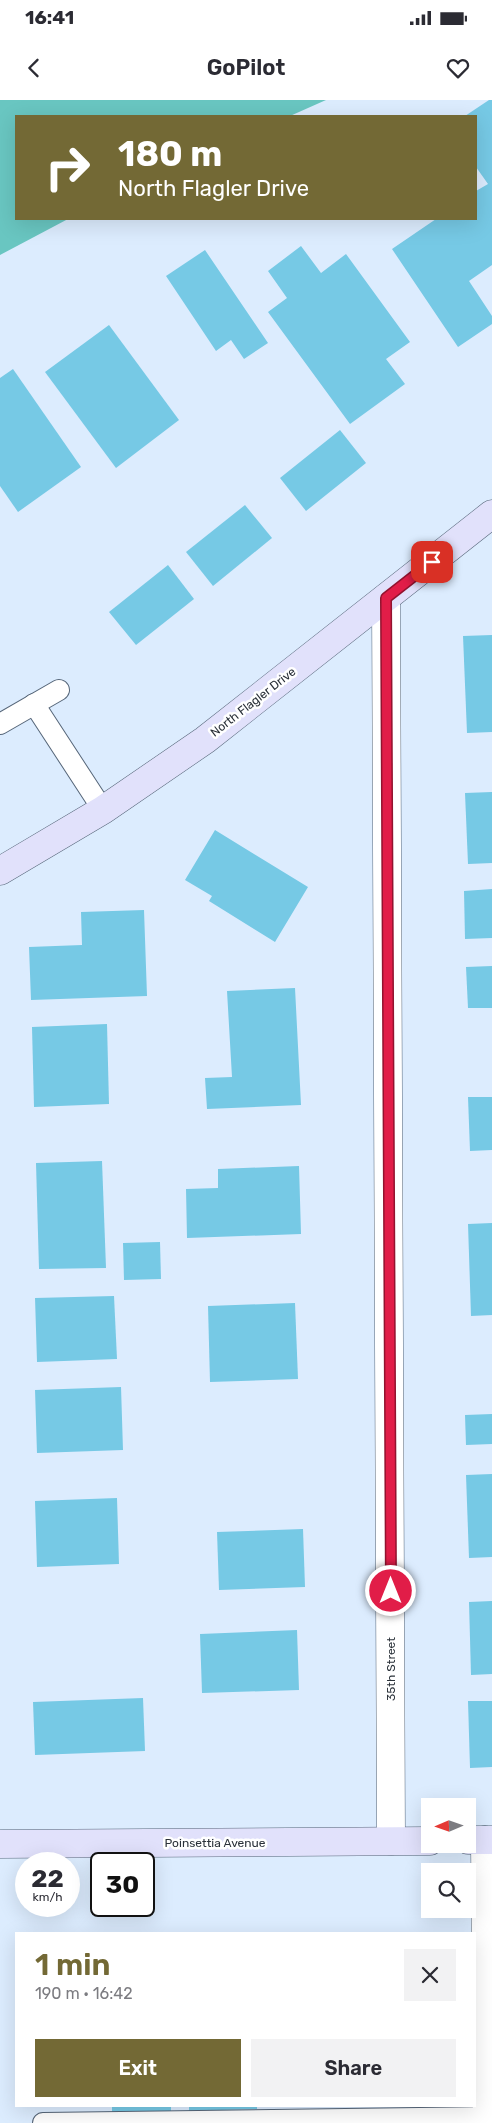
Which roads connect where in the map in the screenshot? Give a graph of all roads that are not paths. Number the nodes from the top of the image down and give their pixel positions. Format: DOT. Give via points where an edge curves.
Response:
graph roads {
  1 [pos="492,514"];
  2 [pos="386,598"];
  3 [pos="59,690"];
  4 [pos="34,704"];
  5 [pos="0,724"];
  6 [pos="103,810"];
  7 [pos="0,871"];
  8 [pos="482,1840"];
  9 [pos="391,1841"];
  10 [pos="421,1841"];
  11 [pos="0,1844"];
  12 [pos="488,2119"];
  13 [pos="230,2122"];
  14 [pos="43,2123"];
  1 -- 2 [label="street, North Flagler Drive"];
  2 -- 6 [label="street, North Flagler Drive" via="205,740"];
  2 -- 9 [label="street, 35th Street"];
  3 -- 4 [label="lane"];
  4 -- 5 [label="lane"];
  4 -- 6 [label="lane"];
  6 -- 7 [label="street, North Flagler Drive"];
  8 -- 12 [label="street"];
  9 -- 10 [label="street, Poinsettia Avenue"];
  9 -- 11 [label="street, Poinsettia Avenue"];
  12 -- 13 [label="lane"];
  13 -- 14 [label="lane"];
}
